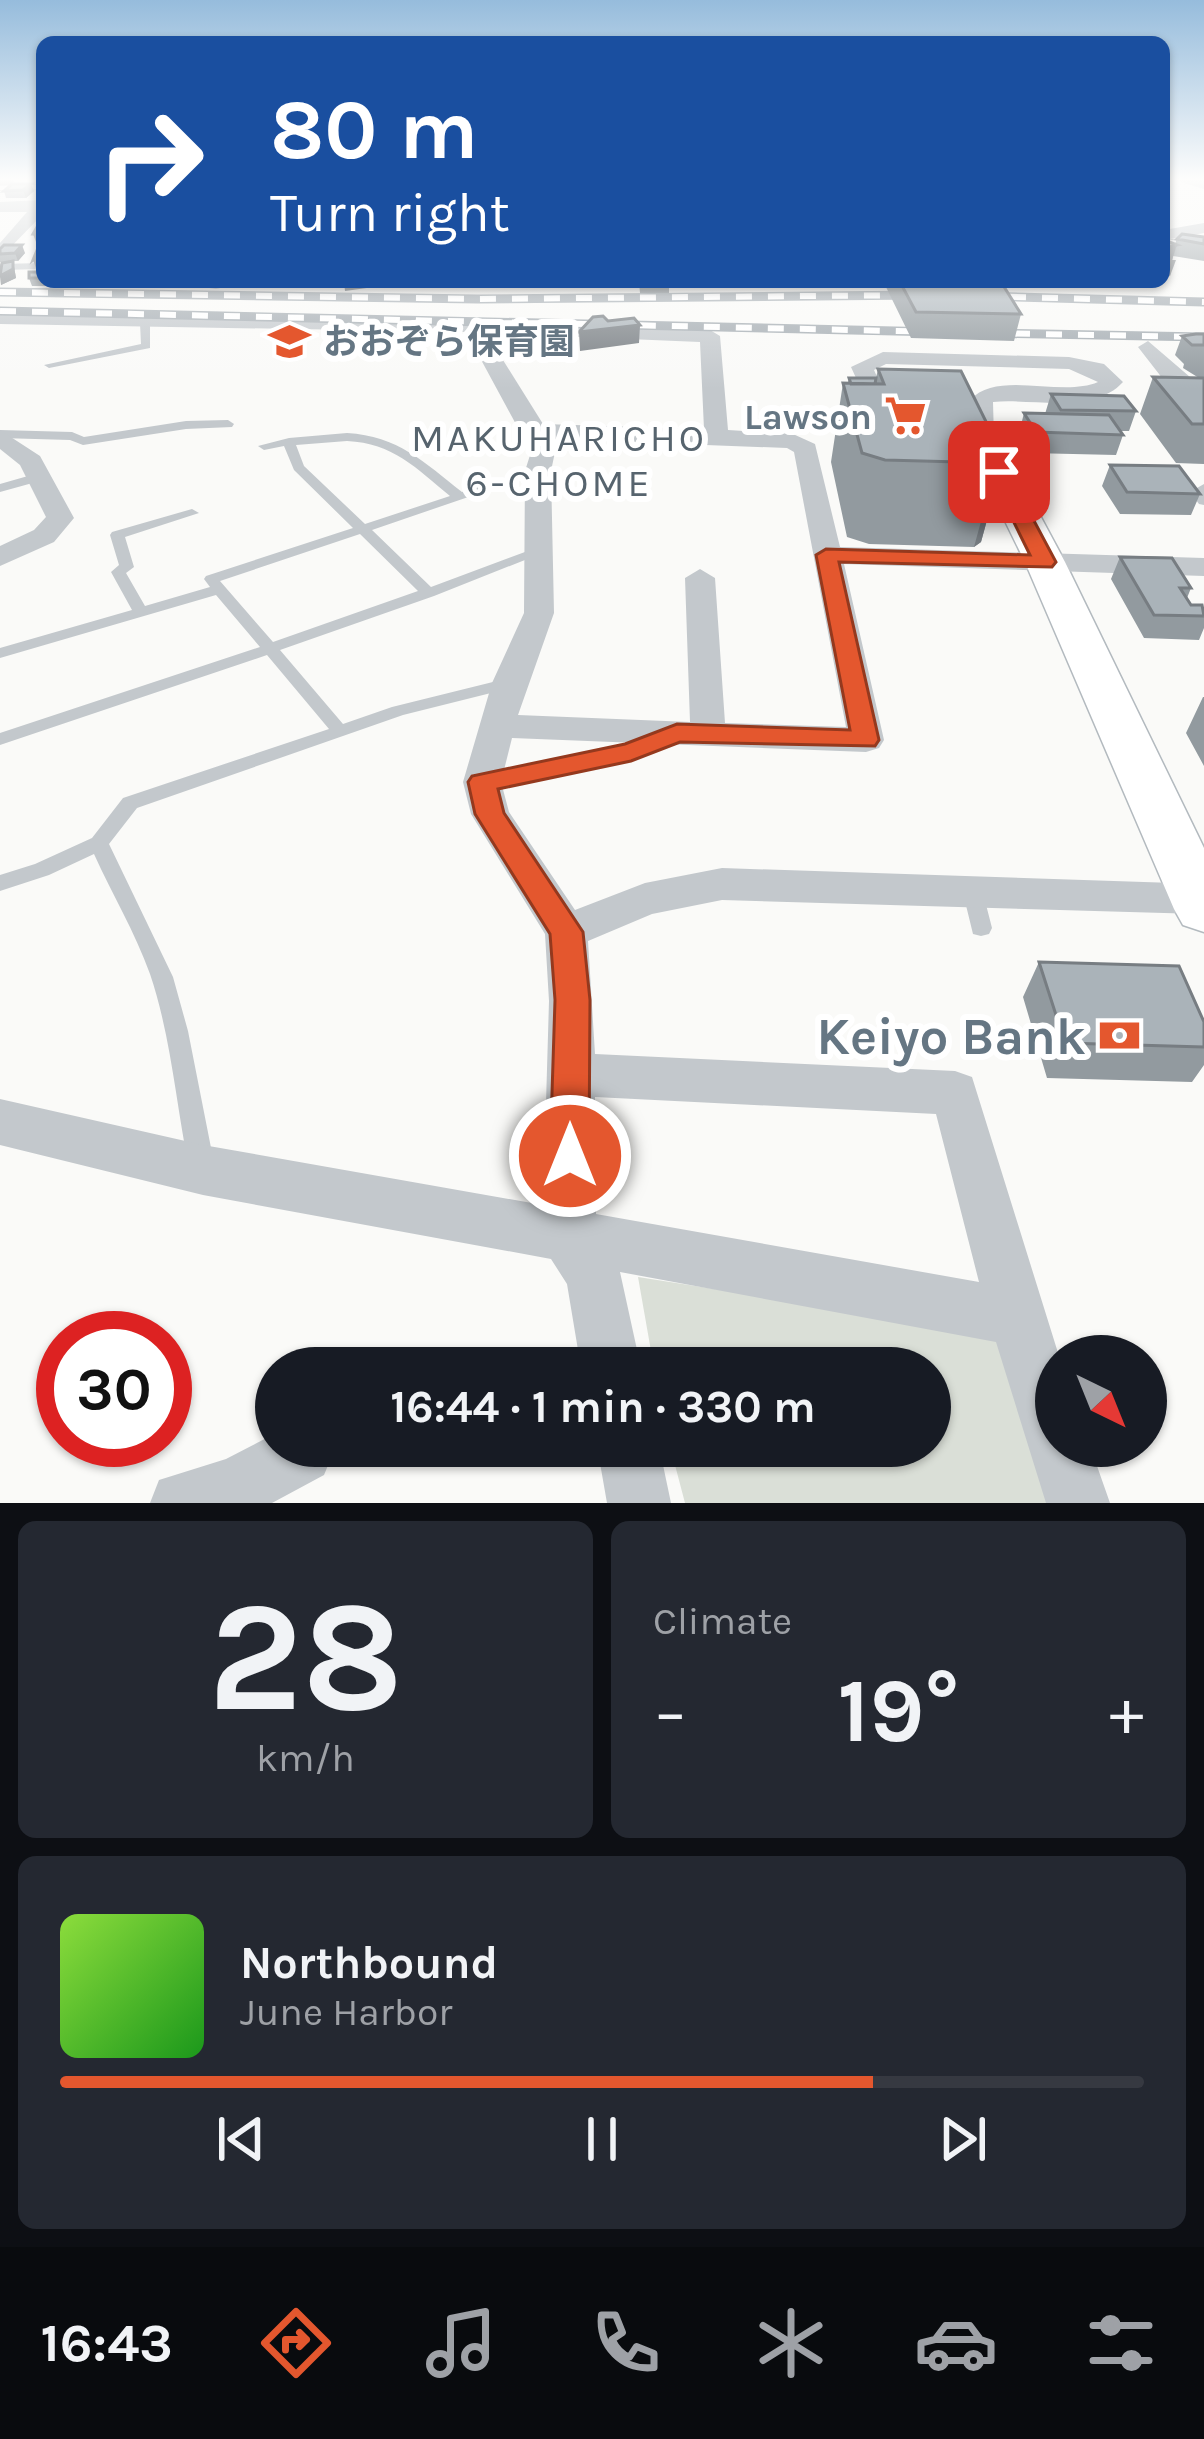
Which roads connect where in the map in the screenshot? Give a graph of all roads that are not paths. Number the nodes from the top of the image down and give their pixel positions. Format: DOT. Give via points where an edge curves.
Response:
graph roads {
  1 [pos="36,266"];
  2 [pos="0,267"];
  3 [pos="0,318"];
  4 [pos="100,321"];
  5 [pos="145,323"];
  6 [pos="473,326"];
  7 [pos="16,340"];
  8 [pos="1185,348"];
  9 [pos="50,365"];
  10 [pos="1040,393"];
  11 [pos="925,394"];
  12 [pos="1204,398"];
  13 [pos="228,424"];
  14 [pos="0,436"];
  15 [pos="716,437"];
  16 [pos="982,439"];
  17 [pos="290,442"];
  18 [pos="264,446"];
  19 [pos="537,451"];
  20 [pos="42,476"];
  21 [pos="0,488"];
  22 [pos="1204,488"];
  23 [pos="460,497"];
  24 [pos="1204,501"];
  25 [pos="192,513"];
  26 [pos="365,528"];
  27 [pos="538,552"];
  28 [pos="826,555"];
  29 [pos="0,557"];
  30 [pos="1045,562"];
  31 [pos="1204,566"];
  32 [pos="700,578"];
  33 [pos="219,589"];
  34 [pos="429,593"];
  35 [pos="141,612"];
  36 [pos="269,648"];
  37 [pos="0,653"];
  38 [pos="508,683"];
  39 [pos="498,726"];
  40 [pos="341,732"];
  41 [pos="693,733"];
  42 [pos="0,739"];
  43 [pos="482,782"];
  44 [pos="100,843"];
  45 [pos="0,883"];
  46 [pos="1201,904"];
  47 [pos="566,932"];
  48 [pos="570,1074"];
  49 [pos="0,1123"];
  50 [pos="203,1170"];
  51 [pos="569,1238"];
  52 [pos="1017,1317"];
  53 [pos="607,1347"];
  54 [pos="1035,1372"];
  55 [pos="275,1467"];
  56 [pos="632,1467"];
  57 [pos="1066,1467"];
  58 [pos="182,1503"];
  59 [pos="639,1503"];
  60 [pos="1078,1503"];
  1 -- 2 [label="lane"];
  3 -- 4 [label="street"];
  4 -- 5 [label="street"];
  4 -- 7 [label="street"];
  5 -- 6 [label="street"];
  5 -- 9 [label="lane" via="146,346"];
  6 -- 15 [label="street" via="710,336"];
  6 -- 19 [label="street"];
  8 -- 12 [label="street" via="1148,347"];
  10 -- 11 [label="street" via="989,386"];
  10 -- 11 [label="street" via="1083,394 1112,382 1069,363 866,363 863,372 876,388"];
  10 -- 16 [label="street" via="980,400"];
  11 -- 16 [label="street" via="954,406"];
  13 -- 14 [label="lane" via="83,441"];
  14 -- 20 [label="street"];
  15 -- 19 [label="street"];
  15 -- 28 [label="street" via="804,446"];
  16 -- 30 [label="street"];
  17 -- 18 [label="lane"];
  17 -- 23 [label="lane" via="353,434 389,442"];
  17 -- 26 [label="lane" via="298,467"];
  19 -- 23 [label="lane"];
  19 -- 27 [label="street"];
  20 -- 21 [label="lane"];
  20 -- 29 [label="street" via="58,521"];
  22 -- 24 [label="lane" via="1197,492"];
  23 -- 26 [label="lane"];
  25 -- 35 [label="lane" via="117,535 127,567 118,572"];
  26 -- 33 [label="lane" via="211,579"];
  26 -- 34 [label="lane"];
  27 -- 34 [label="lane"];
  27 -- 38 [label="street" via="538,613"];
  28 -- 30 [label="street"];
  28 -- 41 [label="street" via="866,740"];
  30 -- 31 [label="street"];
  30 -- 46 [label="street"];
  32 -- 41 [label="street"];
  33 -- 35 [label="lane"];
  33 -- 36 [label="lane"];
  34 -- 36 [label="lane"];
  35 -- 37 [label="lane"];
  36 -- 40 [label="lane"];
  36 -- 42 [label="lane"];
  38 -- 39 [label="street"];
  38 -- 40 [label="lane"];
  39 -- 41 [label="street"];
  39 -- 43 [label="street"];
  40 -- 44 [label="lane" via="130,803"];
  41 -- 43 [label="lane"];
  43 -- 47 [label="street" via="490,814"];
  44 -- 45 [label="lane"];
  44 -- 50 [label="lane" via="152,951 180,1039"];
  46 -- 47 [label="street" via="976,908 722,884 645,899"];
  47 -- 48 [label="street"];
  48 -- 51 [label="street"];
  48 -- 52 [label="street" via="955,1093"];
  49 -- 50 [label="street"];
  50 -- 51 [label="street"];
  51 -- 52 [label="street"];
  51 -- 53 [label="street" via="593,1275"];
  52 -- 54 [label="street"];
  55 -- 58 [label="street"];
  56 -- 59 [label="street"];
  57 -- 60 [label="street"];
}
